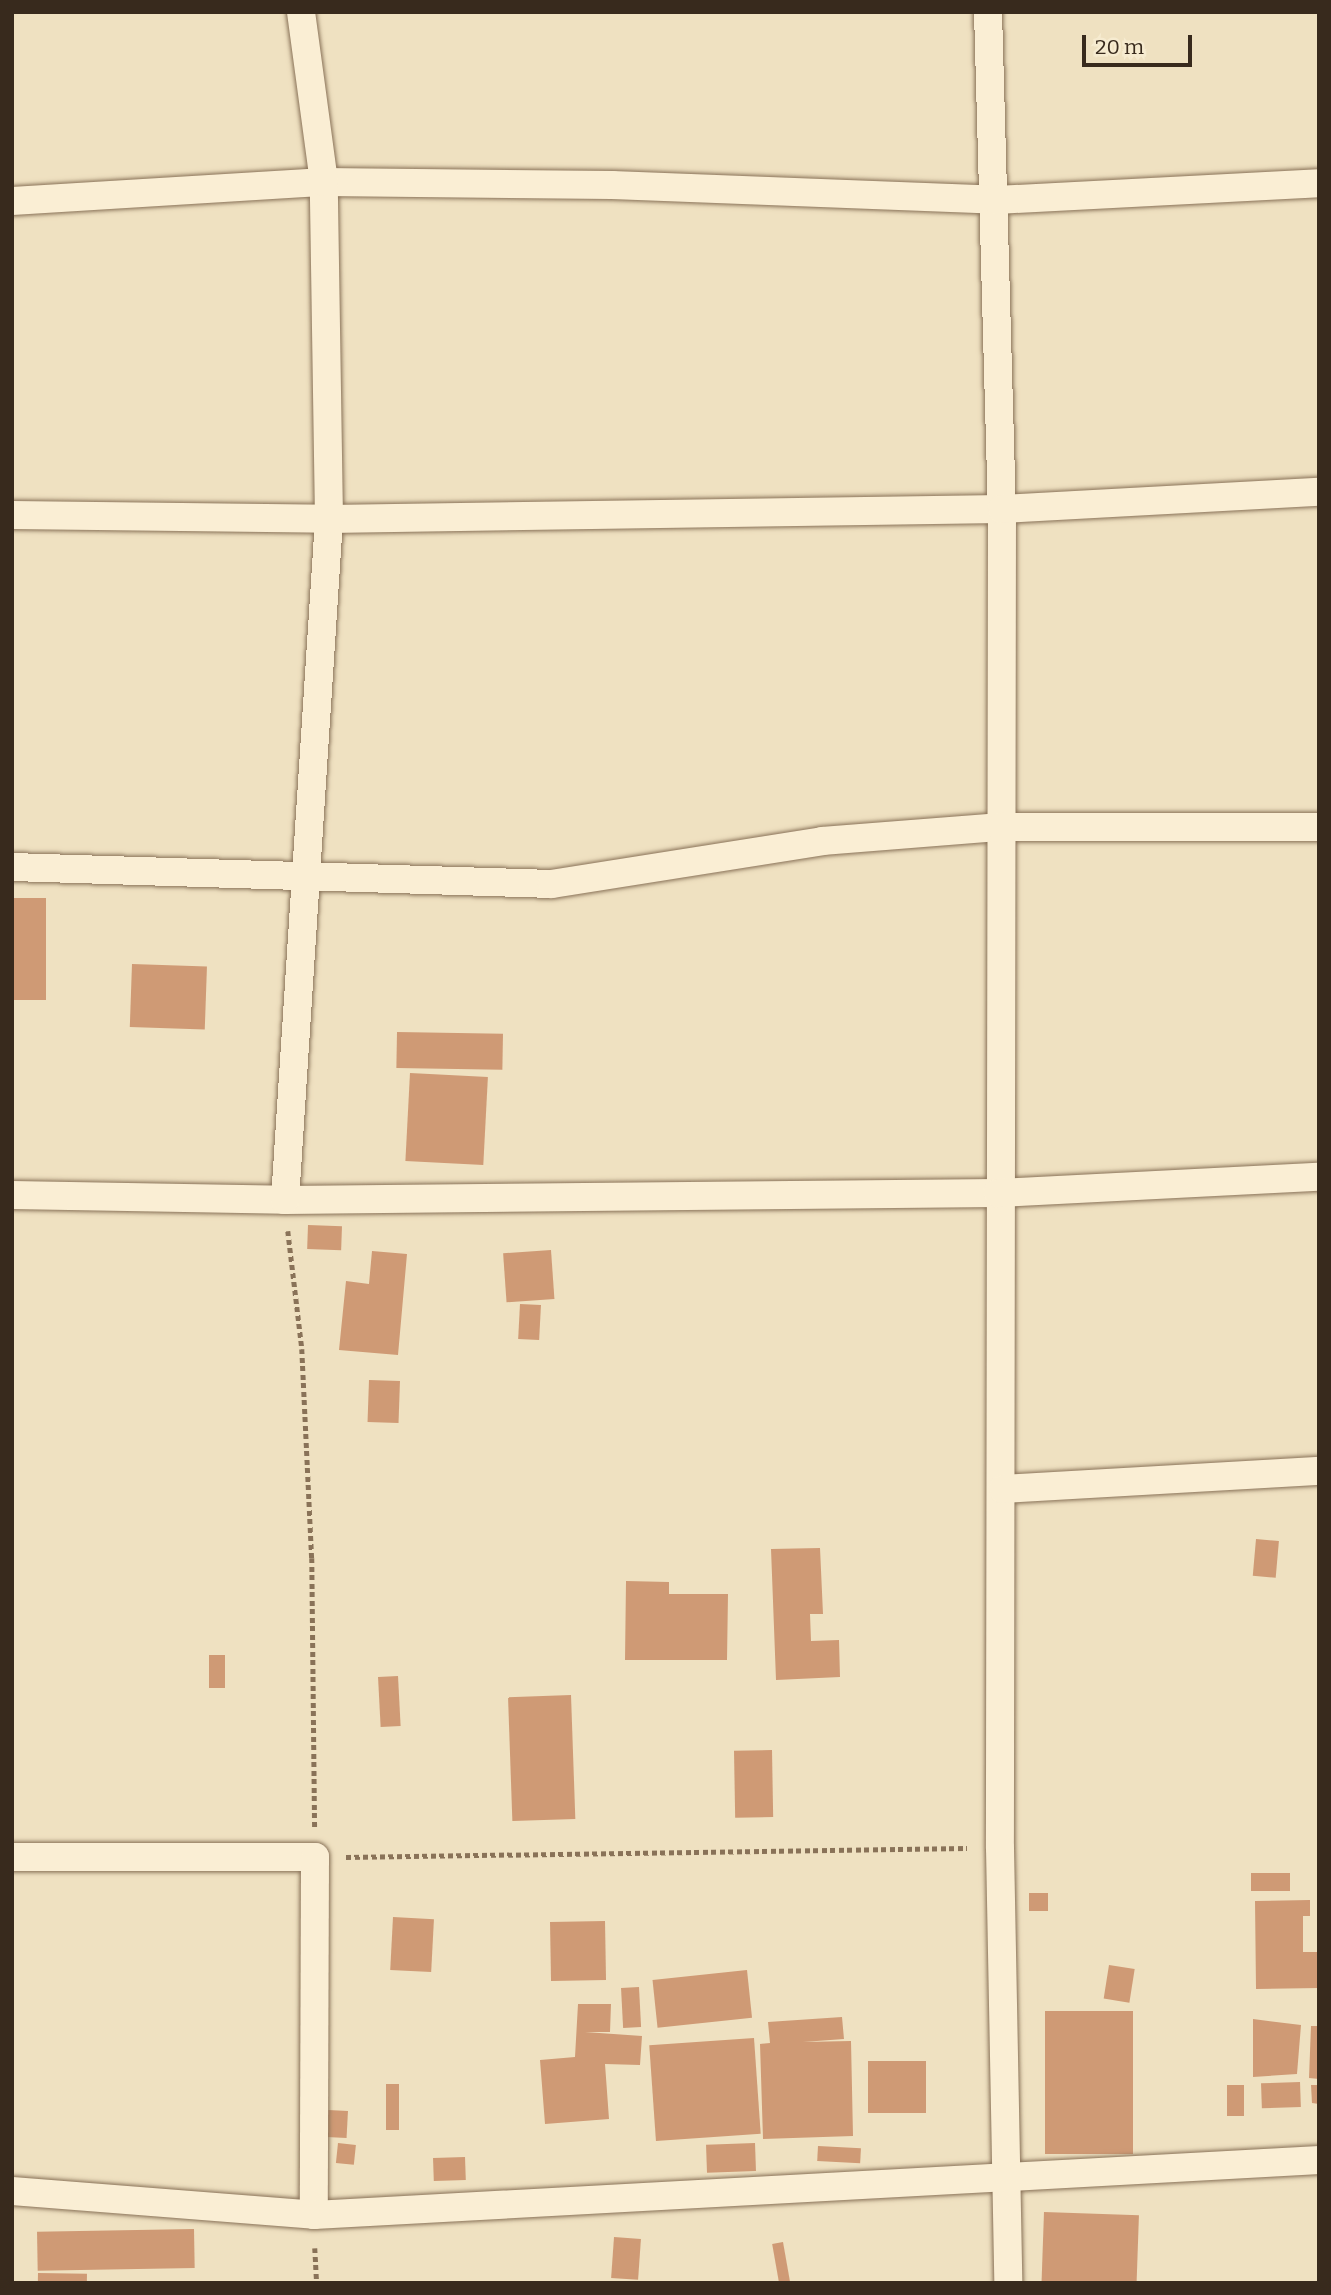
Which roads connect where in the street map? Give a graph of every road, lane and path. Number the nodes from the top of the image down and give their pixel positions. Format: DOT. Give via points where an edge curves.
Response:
graph roads {
  1 [pos="301,12"];
  2 [pos="988,12"];
  3 [pos="324,182"];
  4 [pos="1319,183"];
  5 [pos="997,200"];
  6 [pos="12,201"];
  7 [pos="1319,492"];
  8 [pos="1002,509"];
  9 [pos="12,515"];
  10 [pos="328,519"];
  11 [pos="1001,827"];
  12 [pos="1319,827"];
  13 [pos="12,866"];
  14 [pos="308,878"];
  15 [pos="1319,1177"];
  16 [pos="998,1193"];
  17 [pos="12,1195"];
  18 [pos="285,1200"];
  19 [pos="1319,1471"];
  20 [pos="1003,1489"];
  21 [pos="1000,1848"];
  22 [pos="12,1857"];
  23 [pos="315,1857"];
  24 [pos="1319,2160"];
  25 [pos="1006,2179"];
  26 [pos="12,2191"];
  27 [pos="314,2215"];
  28 [pos="1008,2283"];
  1 -- 3 [label="street"];
  2 -- 5 [label="street"];
  3 -- 5 [label="street"];
  3 -- 6 [label="street"];
  3 -- 10 [label="street"];
  4 -- 5 [label="street"];
  5 -- 8 [label="street"];
  7 -- 8 [label="street"];
  8 -- 10 [label="street"];
  8 -- 11 [label="street"];
  9 -- 10 [label="street"];
  10 -- 14 [label="street"];
  11 -- 12 [label="street"];
  11 -- 14 [label="street" via="822,841 552,884"];
  11 -- 16 [label="street"];
  13 -- 14 [label="street"];
  14 -- 18 [label="street"];
  15 -- 16 [label="street"];
  16 -- 18 [label="street"];
  16 -- 20 [label="street"];
  17 -- 18 [label="street"];
  18 -- 23 [label="path" via="302,1349 311,1530"];
  19 -- 20 [label="street"];
  20 -- 21 [label="street"];
  21 -- 23 [label="path"];
  21 -- 25 [label="street"];
  22 -- 23 [label="street"];
  23 -- 27 [label="street"];
  24 -- 25 [label="street"];
  25 -- 27 [label="street"];
  25 -- 28 [label="street"];
  26 -- 27 [label="street"];
}
